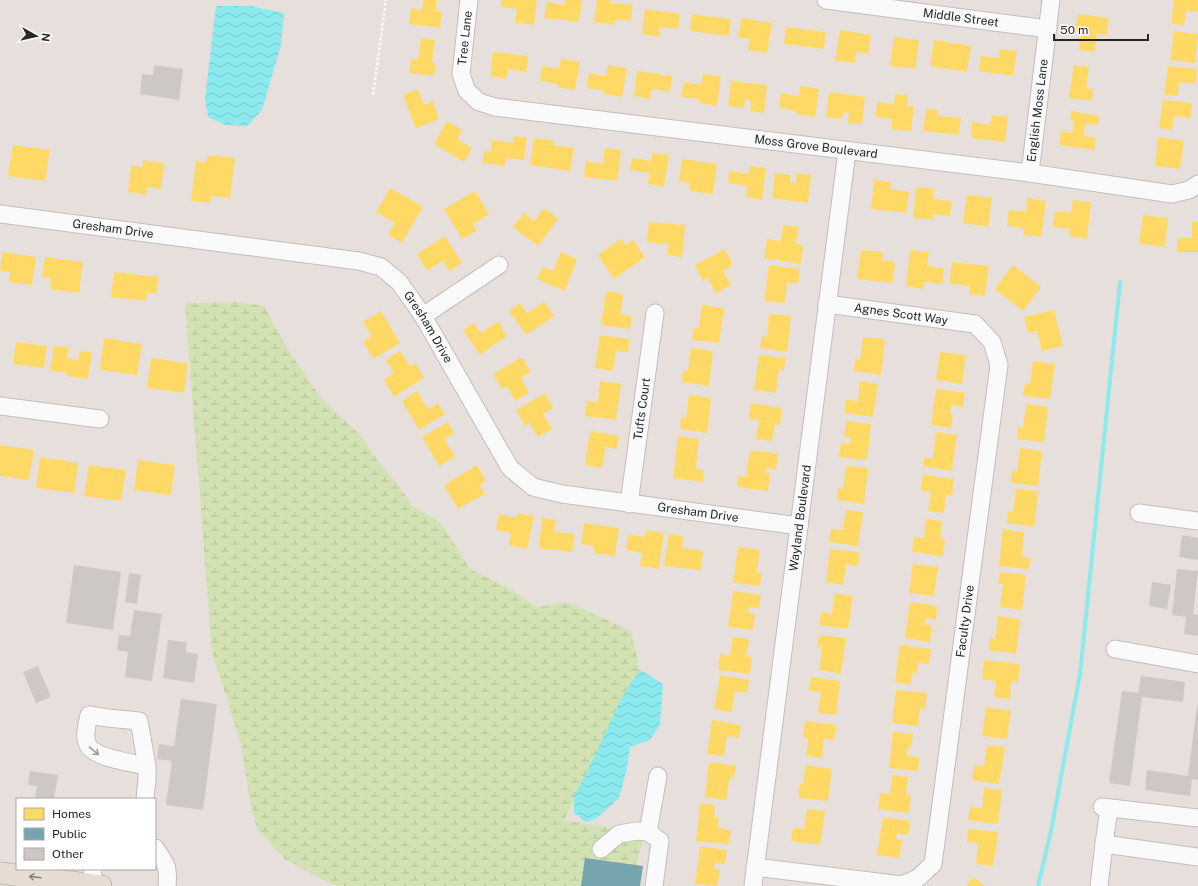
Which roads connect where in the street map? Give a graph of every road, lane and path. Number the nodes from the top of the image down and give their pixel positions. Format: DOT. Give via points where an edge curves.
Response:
graph roads {
  1 [pos="386,0"];
  2 [pos="469,0"];
  3 [pos="826,0"];
  4 [pos="1051,0"];
  5 [pos="1048,29"];
  6 [pos="373,95"];
  7 [pos="495,107"];
  8 [pos="847,151"];
  9 [pos="1030,173"];
  10 [pos="1198,184"];
  11 [pos="0,214"];
  12 [pos="499,266"];
  13 [pos="827,304"];
  14 [pos="655,313"];
  15 [pos="423,316"];
  16 [pos="976,324"];
  17 [pos="0,406"];
  18 [pos="100,419"];
  19 [pos="629,504"];
  20 [pos="1139,513"];
  21 [pos="1198,521"];
  22 [pos="799,526"];
  23 [pos="1115,650"];
  24 [pos="1198,664"];
  25 [pos="147,766"];
  26 [pos="658,776"];
  27 [pos="145,798"];
  28 [pos="1198,818"];
  29 [pos="648,832"];
  30 [pos="1104,844"];
  31 [pos="156,849"];
  32 [pos="601,849"];
  33 [pos="1198,857"];
  34 [pos="755,867"];
  35 [pos="0,873"];
  36 [pos="96,880"];
  37 [pos="167,886"];
  38 [pos="654,886"];
  39 [pos="753,886"];
  40 [pos="1099,886"];
  1 -- 6 [label="path"];
  2 -- 7 [label="street, Tree Lane" via="462,74 467,91 479,102"];
  3 -- 5 [label="street, Middle Street"];
  4 -- 5 [label="street, English Moss Lane"];
  5 -- 9 [label="street, English Moss Lane"];
  7 -- 8 [label="street, Moss Grove Boulevard"];
  8 -- 9 [label="street, Moss Grove Boulevard"];
  8 -- 13 [label="street, Wayland Boulevard"];
  9 -- 10 [label="street, Moss Grove Boulevard" via="1172,194 1189,190"];
  11 -- 15 [label="street, Gresham Drive" via="359,261 381,267 399,282"];
  12 -- 15 [label="street"];
  13 -- 16 [label="street, Agnes Scott Way"];
  13 -- 22 [label="street, Wayland Boulevard"];
  14 -- 19 [label="street, Tufts Court"];
  15 -- 19 [label="street, Gresham Drive" via="510,468 532,487"];
  16 -- 34 [label="street, Faculty Drive" via="992,342 998,365 933,864 918,878 902,885"];
  17 -- 18 [label="street"];
  19 -- 22 [label="street, Gresham Drive"];
  20 -- 21 [label="street"];
  22 -- 34 [label="street, Wayland Boulevard"];
  23 -- 24 [label="street"];
  25 -- 25 [label="street, one-way" via="138,721 89,715 86,742 90,749 99,755"];
  25 -- 27 [label="street"];
  26 -- 29 [label="street"];
  28 -- 30 [label="street" via="1105,808"];
  29 -- 32 [label="street" via="619,834"];
  29 -- 38 [label="street" via="660,841"];
  30 -- 33 [label="street"];
  30 -- 40 [label="street"];
  31 -- 37 [label="street" via="167,869"];
  34 -- 39 [label="street, Wayland Boulevard"];
  36 -- 35 [label="main road, one-way"];
}
